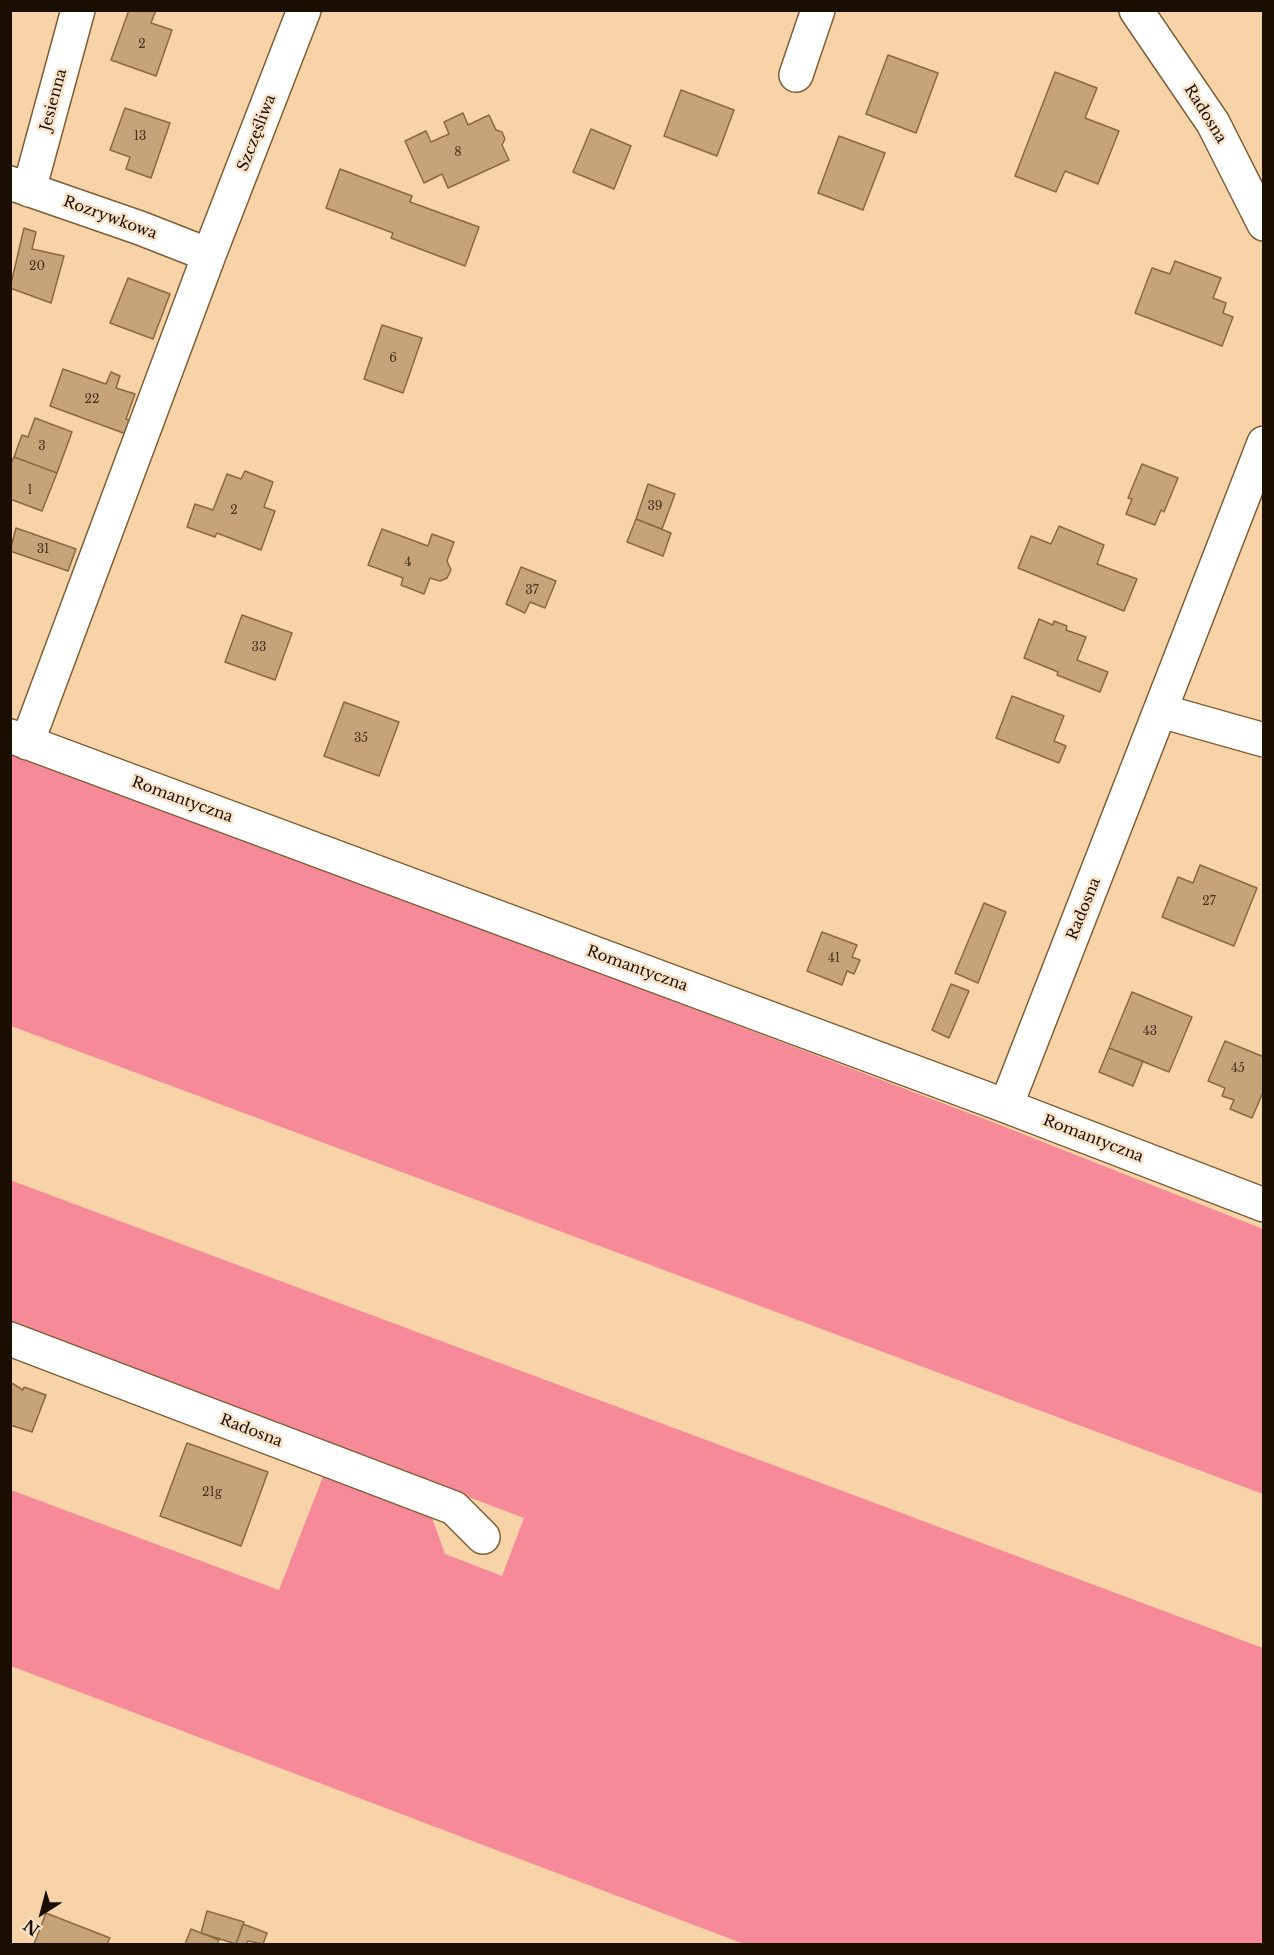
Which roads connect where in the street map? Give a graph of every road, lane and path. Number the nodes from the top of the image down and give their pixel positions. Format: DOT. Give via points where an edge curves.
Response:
graph roads {
  1 [pos="78,10"];
  2 [pos="304,10"];
  3 [pos="818,10"];
  4 [pos="1136,10"];
  5 [pos="796,75"];
  6 [pos="20,186"];
  7 [pos="1263,224"];
  8 [pos="209,255"];
  9 [pos="1263,443"];
  10 [pos="1161,711"];
  11 [pos="19,739"];
  12 [pos="1263,740"];
  13 [pos="1006,1106"];
  14 [pos="1263,1205"];
  15 [pos="10,1339"];
  16 [pos="483,1537"];
  1 -- 6 [label="street, Jesienna"];
  2 -- 8 [label="street, Szczęśliwa"];
  3 -- 5 [label="street"];
  4 -- 7 [label="street, Radosna" via="1213,123"];
  6 -- 8 [label="street, Rozrywkowa"];
  8 -- 11 [label="street, Szczęśliwa"];
  9 -- 10 [label="street, Radosna"];
  10 -- 12 [label="street"];
  10 -- 13 [label="street, Radosna"];
  11 -- 13 [label="street, Romantyczna"];
  13 -- 14 [label="street, Romantyczna"];
  15 -- 16 [label="street, Radosna" via="454,1508"];
}
